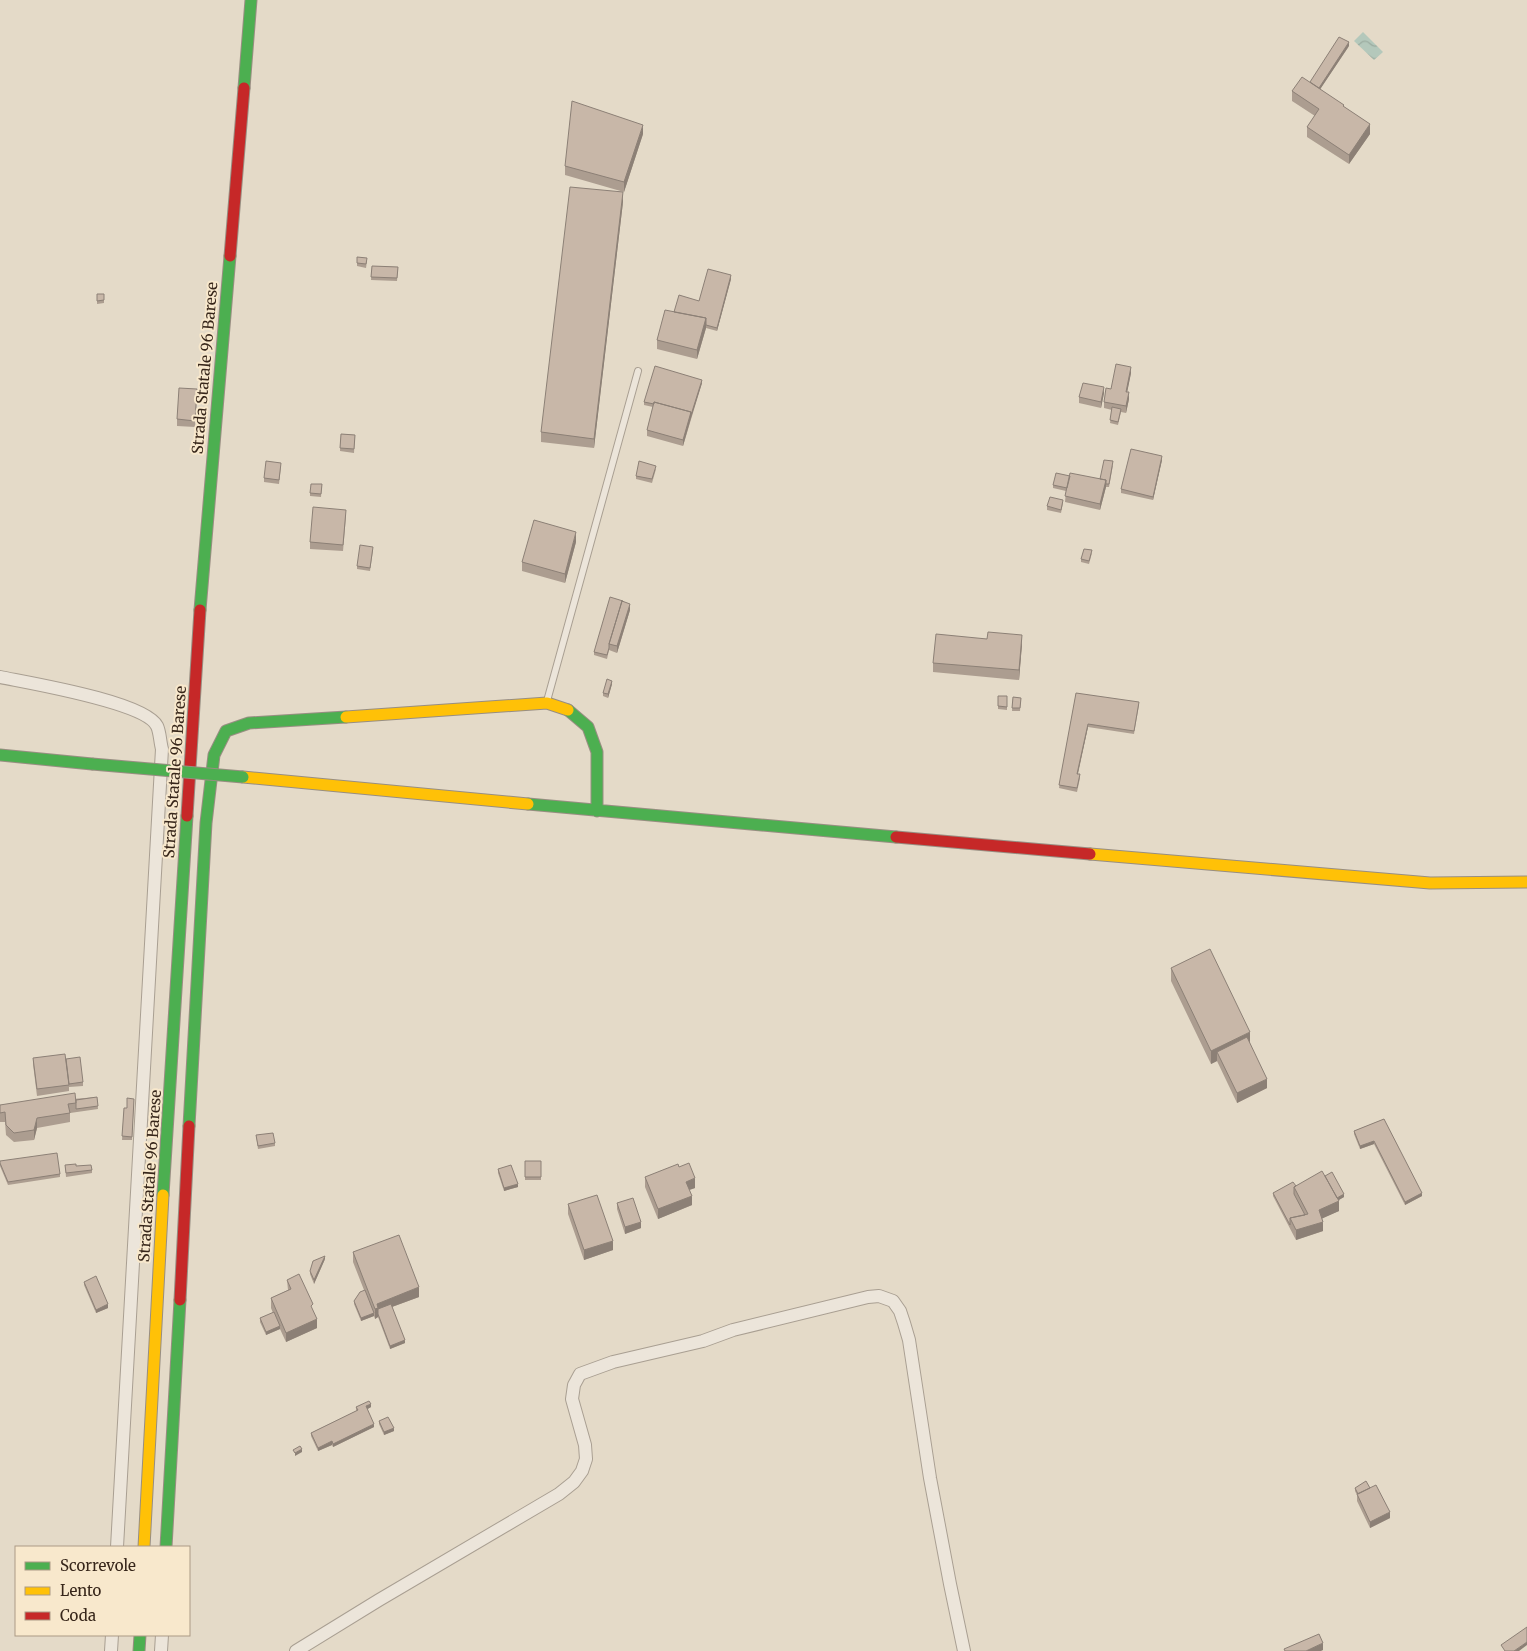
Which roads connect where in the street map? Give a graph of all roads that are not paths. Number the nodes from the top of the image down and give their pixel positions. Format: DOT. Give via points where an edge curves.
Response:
graph roads {
  1 [pos="251,0"];
  2 [pos="638,371"];
  3 [pos="0,677"];
  4 [pos="547,702"];
  5 [pos="0,755"];
  6 [pos="597,811"];
  7 [pos="1527,882"];
  8 [pos="117,1546"];
  9 [pos="144,1546"];
  10 [pos="166,1546"];
  11 [pos="112,1636"];
  12 [pos="140,1636"];
  13 [pos="162,1636"];
  14 [pos="111,1651"];
  15 [pos="139,1651"];
  16 [pos="161,1651"];
  17 [pos="296,1651"];
  18 [pos="964,1651"];
  1 -- 9 [label="main road, Strada Statale 96 Barese" via="201,600 157,1289"];
  2 -- 4 [label="lane"];
  3 -- 8 [label="street" via="108,701 141,713 157,725 162,749"];
  4 -- 6 [label="main road" via="567,709 588,727 597,752"];
  4 -- 10 [label="main road" via="249,723 226,730 214,755 206,823"];
  5 -- 6 [label="main road, bridge"];
  6 -- 7 [label="main road" via="1430,883"];
  11 -- 14 [label="street"];
  12 -- 15 [label="main road"];
  13 -- 16 [label="street"];
  17 -- 18 [label="street" via="574,1482 586,1459 572,1399 574,1384 580,1374 733,1330 879,1296 893,1301 900,1311 909,1340 930,1478"];
}
